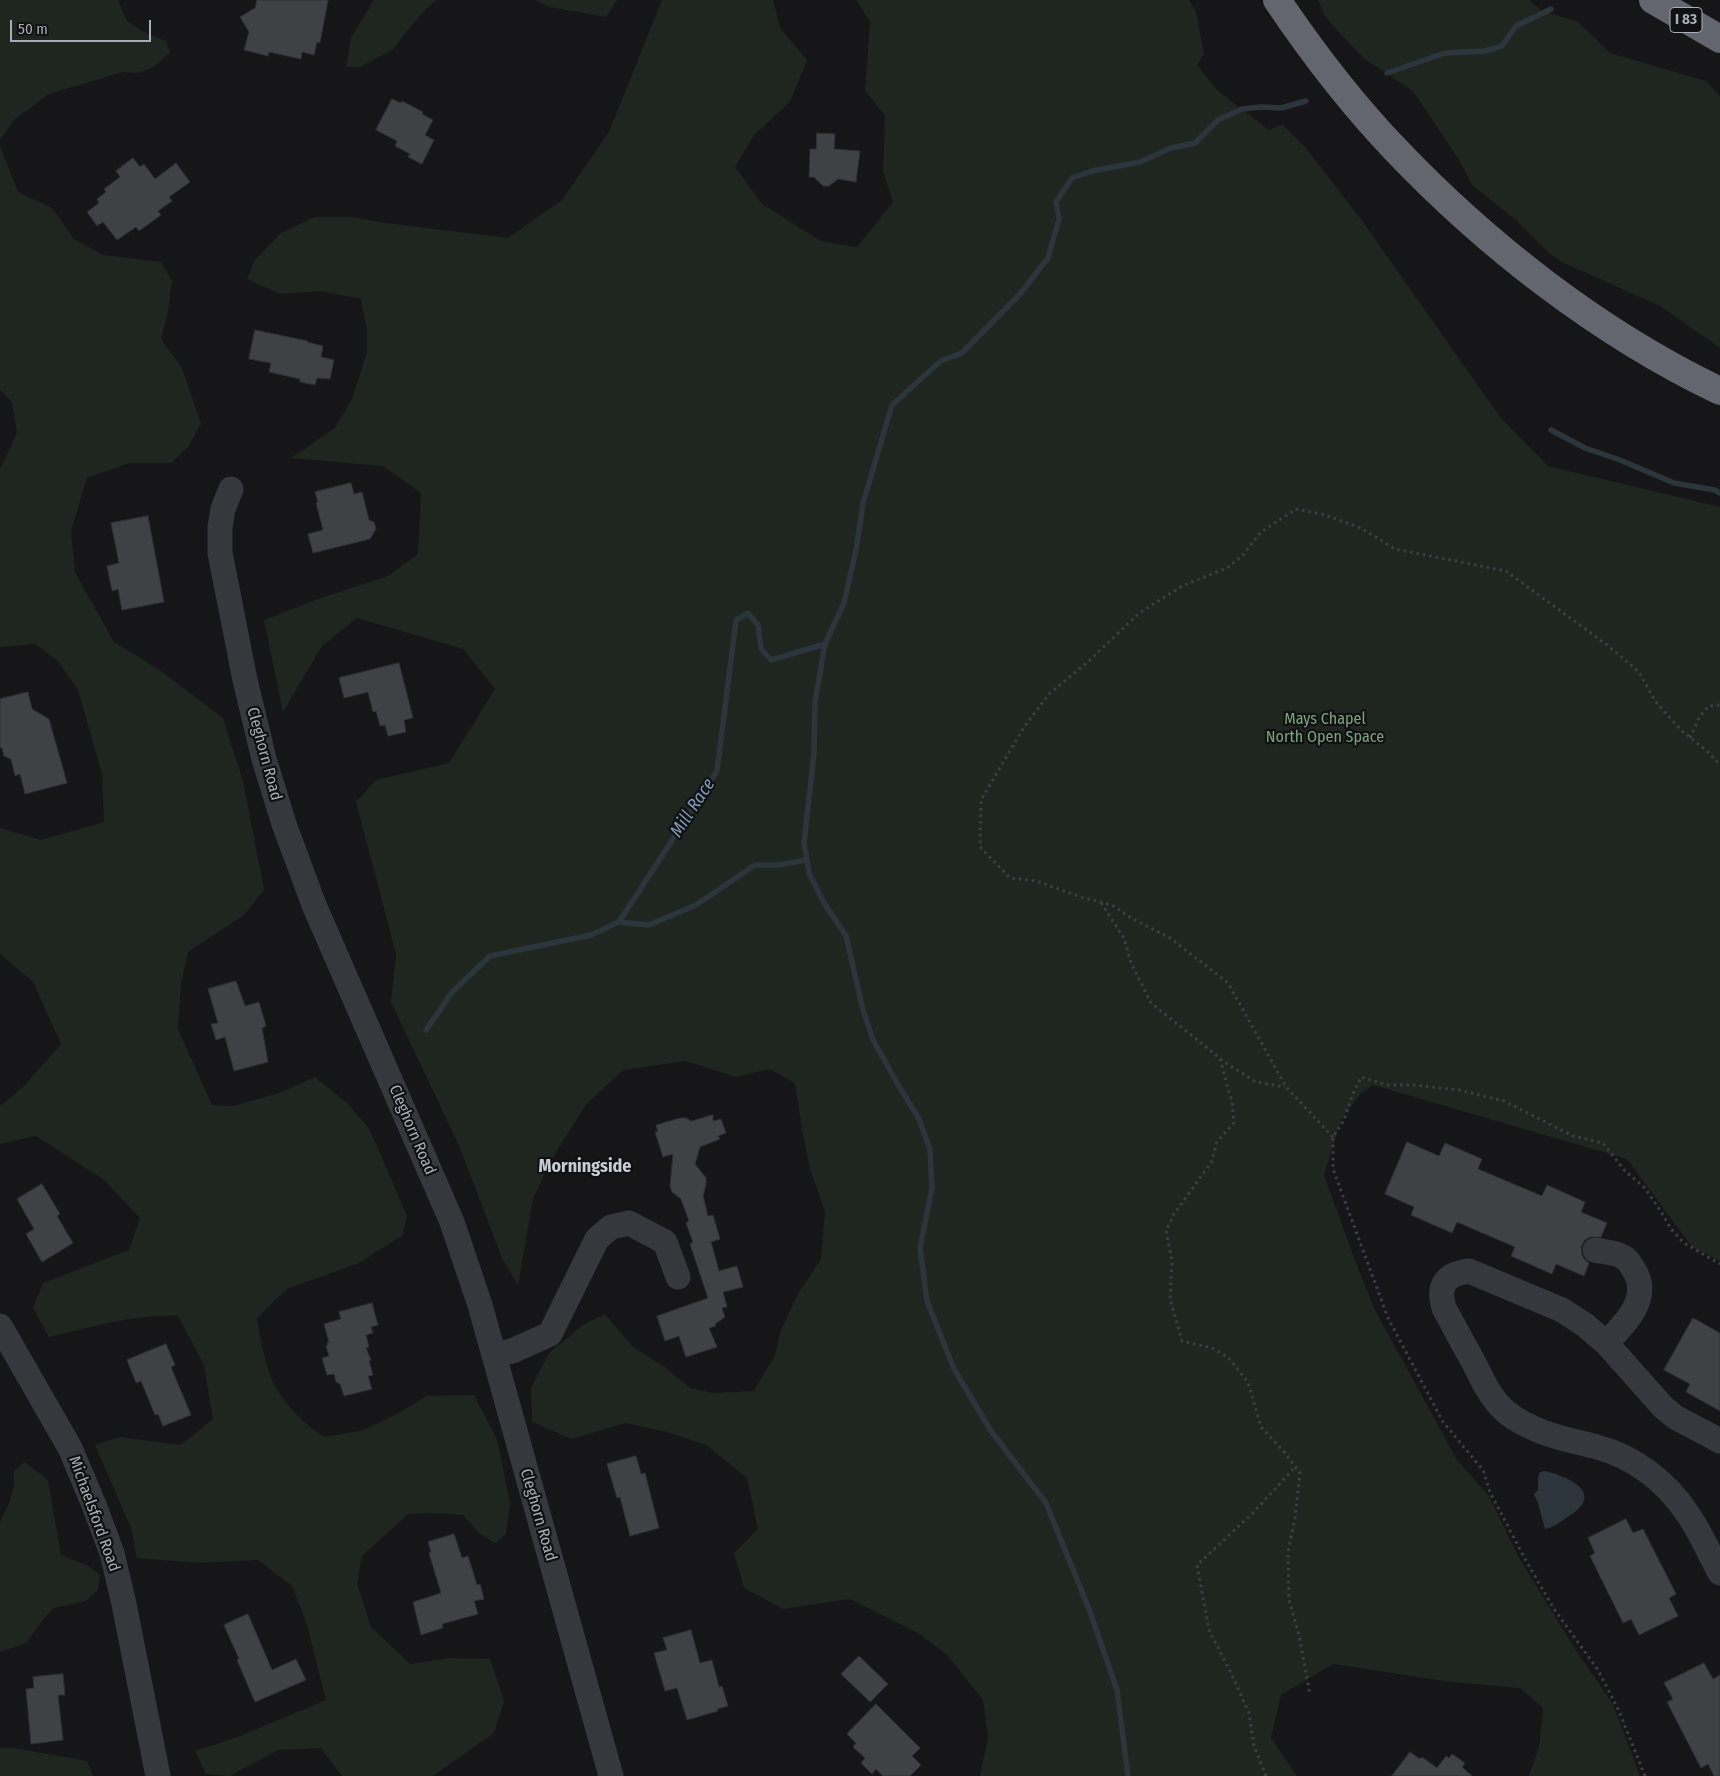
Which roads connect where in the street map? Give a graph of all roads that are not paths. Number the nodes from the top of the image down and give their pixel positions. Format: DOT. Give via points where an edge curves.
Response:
graph roads {
  1 [pos="1277,0"];
  2 [pos="1653,0"];
  3 [pos="1720,39"];
  4 [pos="1720,391"];
  5 [pos="231,489"];
  6 [pos="1595,1250"];
  7 [pos="678,1278"];
  8 [pos="0,1326"];
  9 [pos="1606,1343"];
  10 [pos="494,1355"];
  11 [pos="1720,1441"];
  12 [pos="1720,1572"];
  13 [pos="158,1776"];
  14 [pos="611,1776"];
  1 -- 4 [label="highway" via="1337,82 1393,147 1430,185 1499,246 1592,317"];
  2 -- 3 [label="highway, I 83"];
  5 -- 10 [label="street, Cleghorn Road" via="223,509 220,553 244,680 284,824 314,905 452,1222"];
  6 -- 9 [label="street" via="1622,1256 1629,1262 1640,1290 1628,1320"];
  7 -- 10 [label="street" via="665,1242 629,1223 611,1227 597,1239 550,1334 512,1351"];
  8 -- 13 [label="street, Michaelsford Road" via="70,1448 112,1553"];
  9 -- 11 [label="street" via="1662,1407"];
  9 -- 12 [label="street" via="1562,1310 1469,1271 1448,1279 1442,1287 1444,1308 1496,1402 1525,1424 1550,1435 1600,1448 1645,1469 1687,1512"];
  10 -- 14 [label="street, Cleghorn Road"];
}
